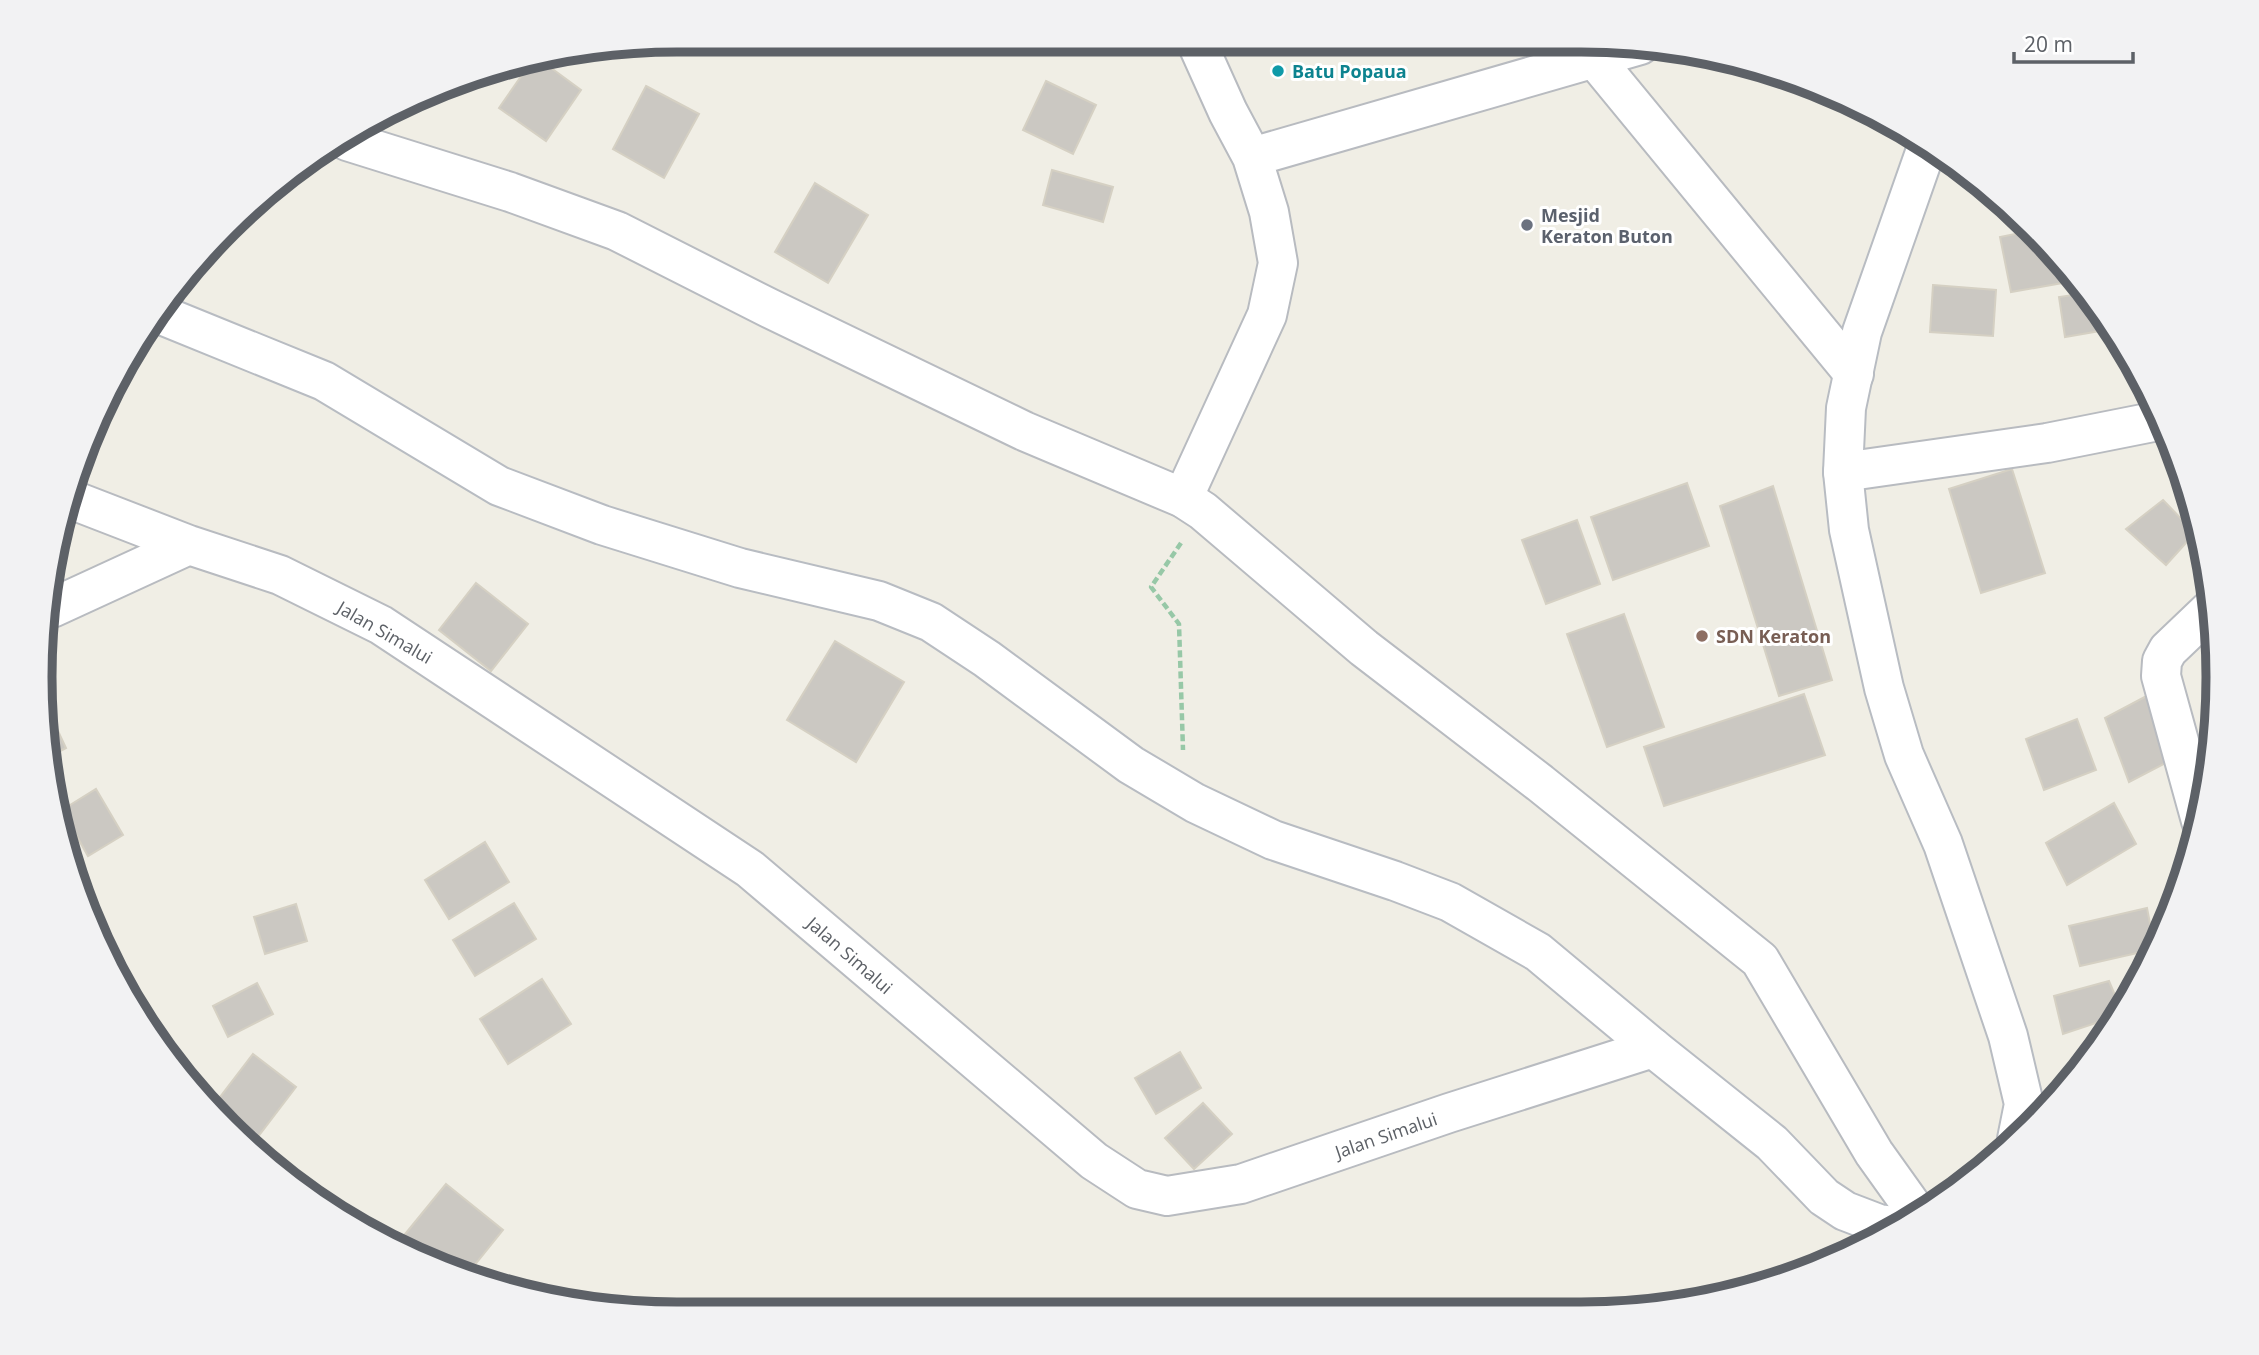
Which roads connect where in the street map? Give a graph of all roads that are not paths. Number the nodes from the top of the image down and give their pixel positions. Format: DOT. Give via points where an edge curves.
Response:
graph roads {
  1 [pos="1201,52"];
  2 [pos="1551,52"];
  3 [pos="1610,53"];
  4 [pos="1594,58"];
  5 [pos="1538,75"];
  6 [pos="354,143"];
  7 [pos="1924,155"];
  8 [pos="1252,157"];
  9 [pos="167,317"];
  10 [pos="1854,374"];
  11 [pos="2152,422"];
  12 [pos="1843,472"];
  13 [pos="78,502"];
  14 [pos="1193,504"];
  15 [pos="189,545"];
  16 [pos="57,606"];
  17 [pos="2203,617"];
  18 [pos="2194,797"];
  19 [pos="1653,1048"];
  20 [pos="2021,1121"];
  21 [pos="1913,1207"];
  22 [pos="1883,1225"];
  1 -- 8 [label="street"];
  2 -- 5 [label="street"];
  3 -- 4 [label="street"];
  4 -- 5 [label="street"];
  4 -- 10 [label="street"];
  5 -- 8 [label="street"];
  6 -- 14 [label="street" via="617,231 1024,431"];
  7 -- 10 [label="street" via="1862,332"];
  8 -- 14 [label="street" via="1278,263 1267,315"];
  9 -- 19 [label="street" via="324,381 499,486 602,526 740,568 879,601 930,622 1176,792 1273,840 1450,902 1538,952"];
  10 -- 12 [label="street" via="1846,408"];
  11 -- 12 [label="street" via="2047,443"];
  12 -- 20 [label="street" via="1849,530 1884,688 1904,755 1943,844 2008,1036 2024,1104"];
  13 -- 15 [label="street, Jalan Simalui"];
  14 -- 21 [label="street" via="1364,648 1760,960 1874,1153"];
  15 -- 16 [label="street"];
  15 -- 19 [label="street, Jalan Simalui" via="280,575 381,625 750,869 1094,1161 1137,1189 1167,1196 1241,1184"];
  17 -- 18 [label="street" via="2168,650 2161,676"];
  19 -- 22 [label="street" via="1772,1143 1824,1197 1845,1212"];
}
